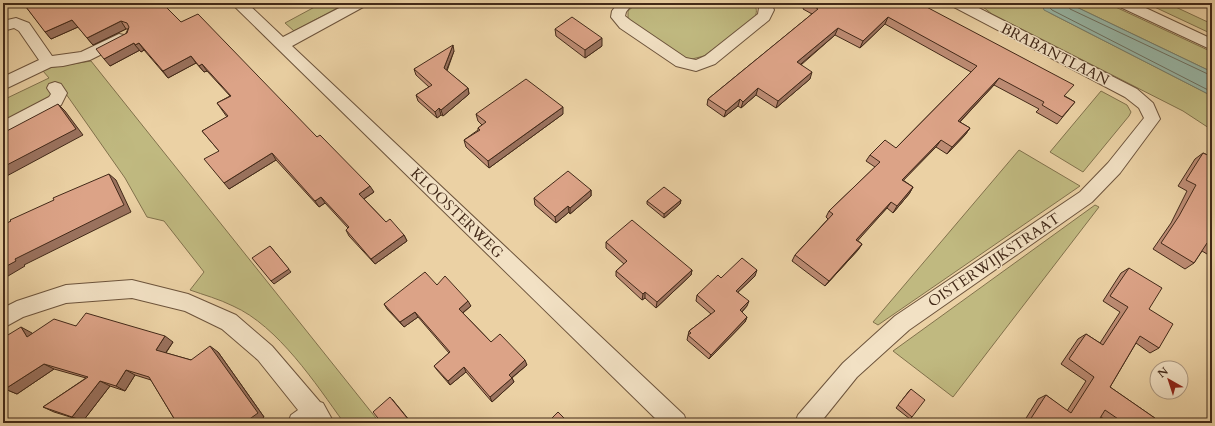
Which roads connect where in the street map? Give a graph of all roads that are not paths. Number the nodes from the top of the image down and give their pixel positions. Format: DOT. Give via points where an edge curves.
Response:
graph roads {
  1 [pos="238,3"];
  2 [pos="360,3"];
  3 [pos="626,3"];
  4 [pos="762,3"];
  5 [pos="1123,3"];
  6 [pos="962,4"];
  7 [pos="3,26"];
  8 [pos="126,35"];
  9 [pos="282,44"];
  10 [pos="1212,45"];
  11 [pos="48,62"];
  12 [pos="3,84"];
  13 [pos="55,88"];
  14 [pos="1131,93"];
  15 [pos="3,128"];
  16 [pos="3,319"];
  17 [pos="312,419"];
  18 [pos="676,423"];
  19 [pos="806,423"];
  1 -- 9 [label="street, KLOOSTERWEG"];
  2 -- 9 [label="street"];
  3 -- 4 [label="street" via="619,11 618,17 625,24 681,62 701,65 764,17 767,10"];
  5 -- 10 [label="street"];
  6 -- 14 [label="street, BRABANTLAAN"];
  7 -- 11 [label="street" via="16,23 24,27"];
  8 -- 11 [label="street" via="85,56"];
  9 -- 18 [label="street, KLOOSTERWEG"];
  11 -- 12 [label="street"];
  13 -- 15 [label="street" via="59,93 55,101"];
  14 -- 19 [label="street, OISTERWIJKSTRAAT" via="1151,110 1152,119 1114,168 1086,197 902,323 850,370"];
  16 -- 17 [label="street" via="17,310 66,294 132,289 188,303 229,322 265,353"];
}
